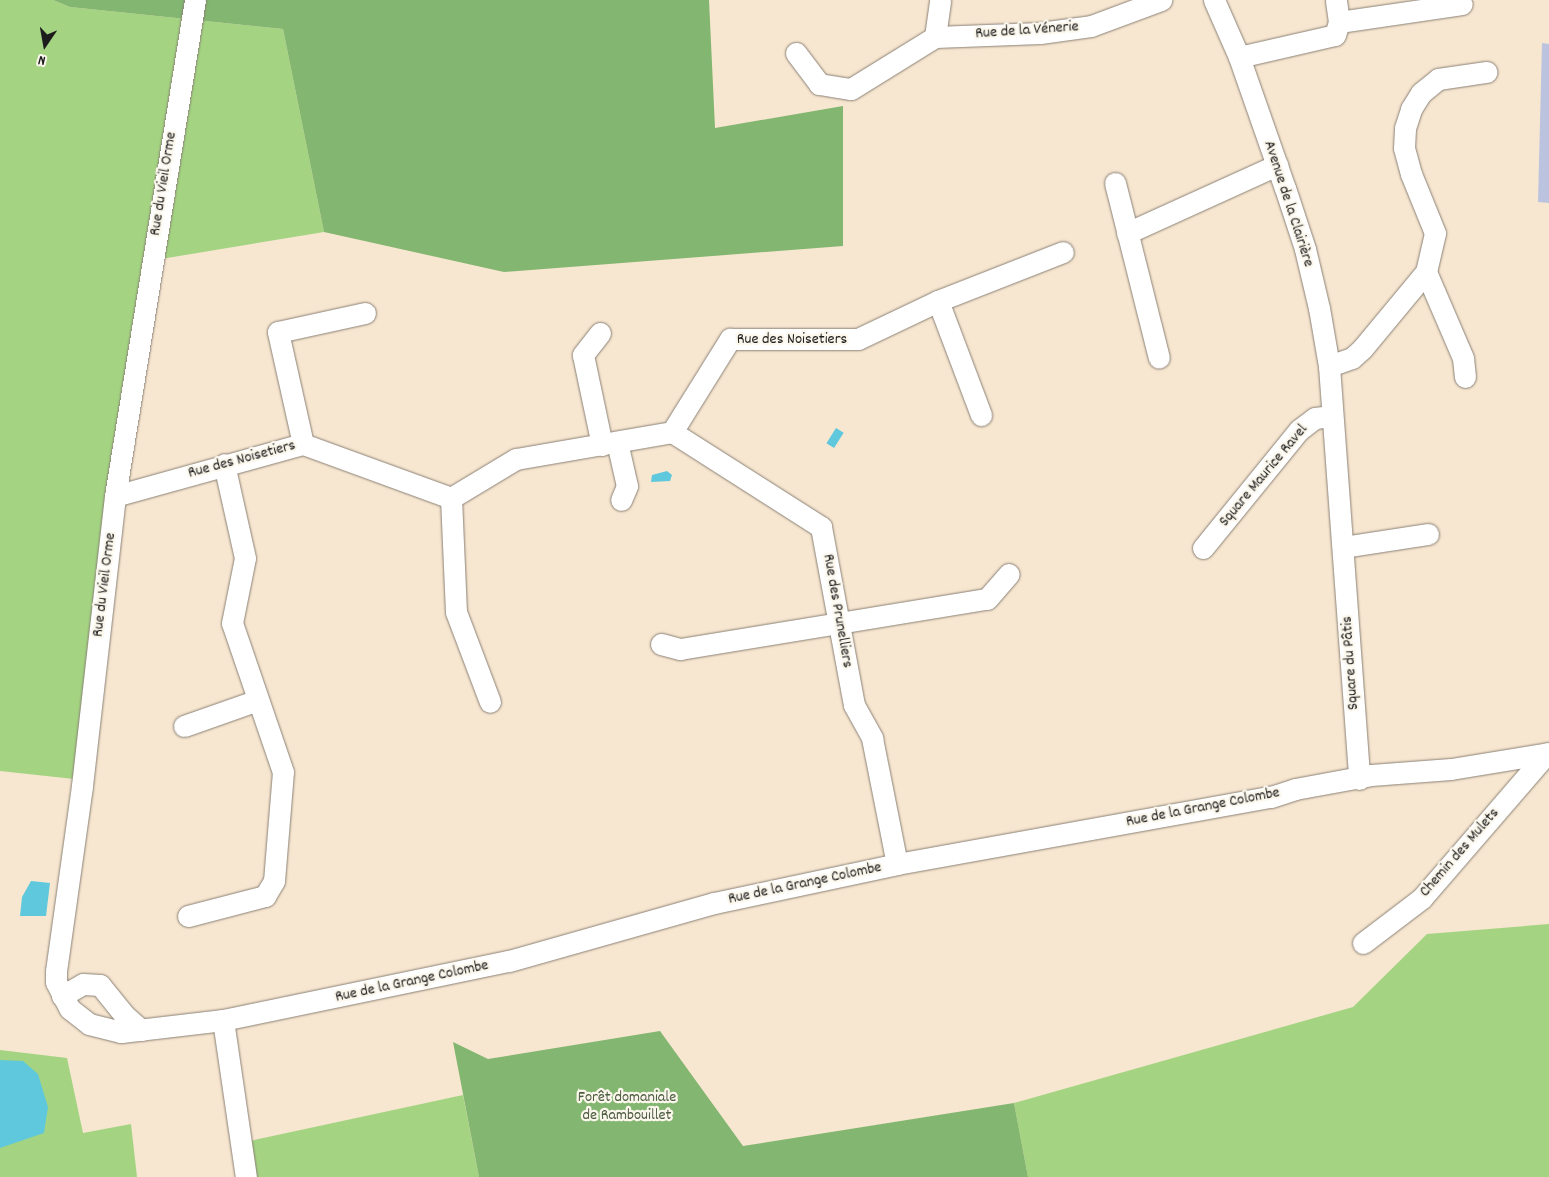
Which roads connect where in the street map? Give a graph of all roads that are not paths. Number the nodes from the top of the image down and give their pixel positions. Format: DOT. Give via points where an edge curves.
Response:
graph roads {
  1 [pos="195,0"];
  2 [pos="940,0"];
  3 [pos="1161,0"];
  4 [pos="1214,0"];
  5 [pos="1336,0"];
  6 [pos="1462,4"];
  7 [pos="1115,8"];
  8 [pos="1339,22"];
  9 [pos="935,37"];
  10 [pos="796,53"];
  11 [pos="1239,57"];
  12 [pos="1486,72"];
  13 [pos="1277,165"];
  14 [pos="1115,183"];
  15 [pos="1127,233"];
  16 [pos="1063,252"];
  17 [pos="1426,272"];
  18 [pos="938,302"];
  19 [pos="365,314"];
  20 [pos="600,333"];
  21 [pos="1159,358"];
  22 [pos="1329,366"];
  23 [pos="1465,377"];
  24 [pos="981,415"];
  25 [pos="1332,416"];
  26 [pos="672,432"];
  27 [pos="303,444"];
  28 [pos="610,444"];
  29 [pos="224,464"];
  30 [pos="115,496"];
  31 [pos="451,498"];
  32 [pos="621,500"];
  33 [pos="1428,534"];
  34 [pos="1343,547"];
  35 [pos="1203,548"];
  36 [pos="1009,574"];
  37 [pos="840,624"];
  38 [pos="661,644"];
  39 [pos="258,700"];
  40 [pos="490,702"];
  41 [pos="184,726"];
  42 [pos="1548,753"];
  43 [pos="1359,779"];
  44 [pos="897,864"];
  45 [pos="188,916"];
  46 [pos="1363,943"];
  47 [pos="62,996"];
  48 [pos="223,1020"];
  49 [pos="141,1030"];
  50 [pos="246,1177"];
  1 -- 30 [label="street, Rue du Vieil Orme"];
  2 -- 9 [label="street"];
  3 -- 7 [label="street, Rue de la Vénerie"];
  4 -- 11 [label="street, Avenue de la Clairière"];
  5 -- 8 [label="street"];
  6 -- 8 [label="street"];
  7 -- 9 [label="street, Rue de la Vénerie" via="1091,26 1040,33"];
  8 -- 11 [label="street" via="1334,35 1328,38"];
  9 -- 10 [label="street, Rue de la Vénerie" via="851,89 819,84"];
  11 -- 13 [label="street, Avenue de la Clairière"];
  12 -- 17 [label="street" via="1438,79 1421,93 1407,122 1404,148 1435,233"];
  13 -- 15 [label="street"];
  13 -- 22 [label="street, Avenue de la Clairière" via="1305,249"];
  14 -- 15 [label="street"];
  15 -- 21 [label="street"];
  16 -- 18 [label="street, Rue des Noisetiers"];
  17 -- 22 [label="street" via="1362,349 1352,358"];
  17 -- 23 [label="street" via="1462,358"];
  18 -- 24 [label="street"];
  18 -- 26 [label="street, Rue des Noisetiers" via="858,339 730,339"];
  19 -- 27 [label="street" via="278,332"];
  20 -- 28 [label="street" via="583,355"];
  22 -- 25 [label="street, Avenue de la Clairière"];
  25 -- 34 [label="street, Square du Pâtis"];
  25 -- 35 [label="street, Square Maurice Ravel" via="1315,418 1299,430"];
  26 -- 28 [label="street"];
  26 -- 37 [label="street, Rue des Prunelliers" via="821,527"];
  27 -- 29 [label="street, Rue des Noisetiers"];
  27 -- 31 [label="street, Rue des Noisetiers"];
  28 -- 31 [label="street" via="516,459"];
  28 -- 32 [label="street" via="626,486"];
  29 -- 30 [label="street, Rue des Noisetiers"];
  29 -- 39 [label="street" via="245,558 232,623"];
  30 -- 47 [label="street, Rue du Vieil Orme" via="82,786 56,971 56,982"];
  31 -- 40 [label="street" via="456,612"];
  33 -- 34 [label="street"];
  34 -- 43 [label="street, Square du Pâtis"];
  36 -- 37 [label="street" via="987,598"];
  37 -- 38 [label="street" via="680,649"];
  37 -- 44 [label="street, Rue des Prunelliers" via="854,705 872,738"];
  39 -- 41 [label="street"];
  39 -- 45 [label="street" via="283,772 274,881 265,896"];
  42 -- 43 [label="street, Rue de la Grange Colombe" via="1451,769 1381,774"];
  42 -- 46 [label="street, Chemin des Mulets" via="1422,898"];
  43 -- 44 [label="street, Rue de la Grange Colombe"];
  44 -- 48 [label="street, Rue de la Grange Colombe" via="714,903 442,977"];
  47 -- 49 [label="street, Rue du Vieil Orme" via="78,1018 89,1024 120,1032"];
  47 -- 49 [label="street" via="83,984 100,985"];
  48 -- 49 [label="street, Rue du Vieil Orme"];
  48 -- 50 [label="street"];
}
